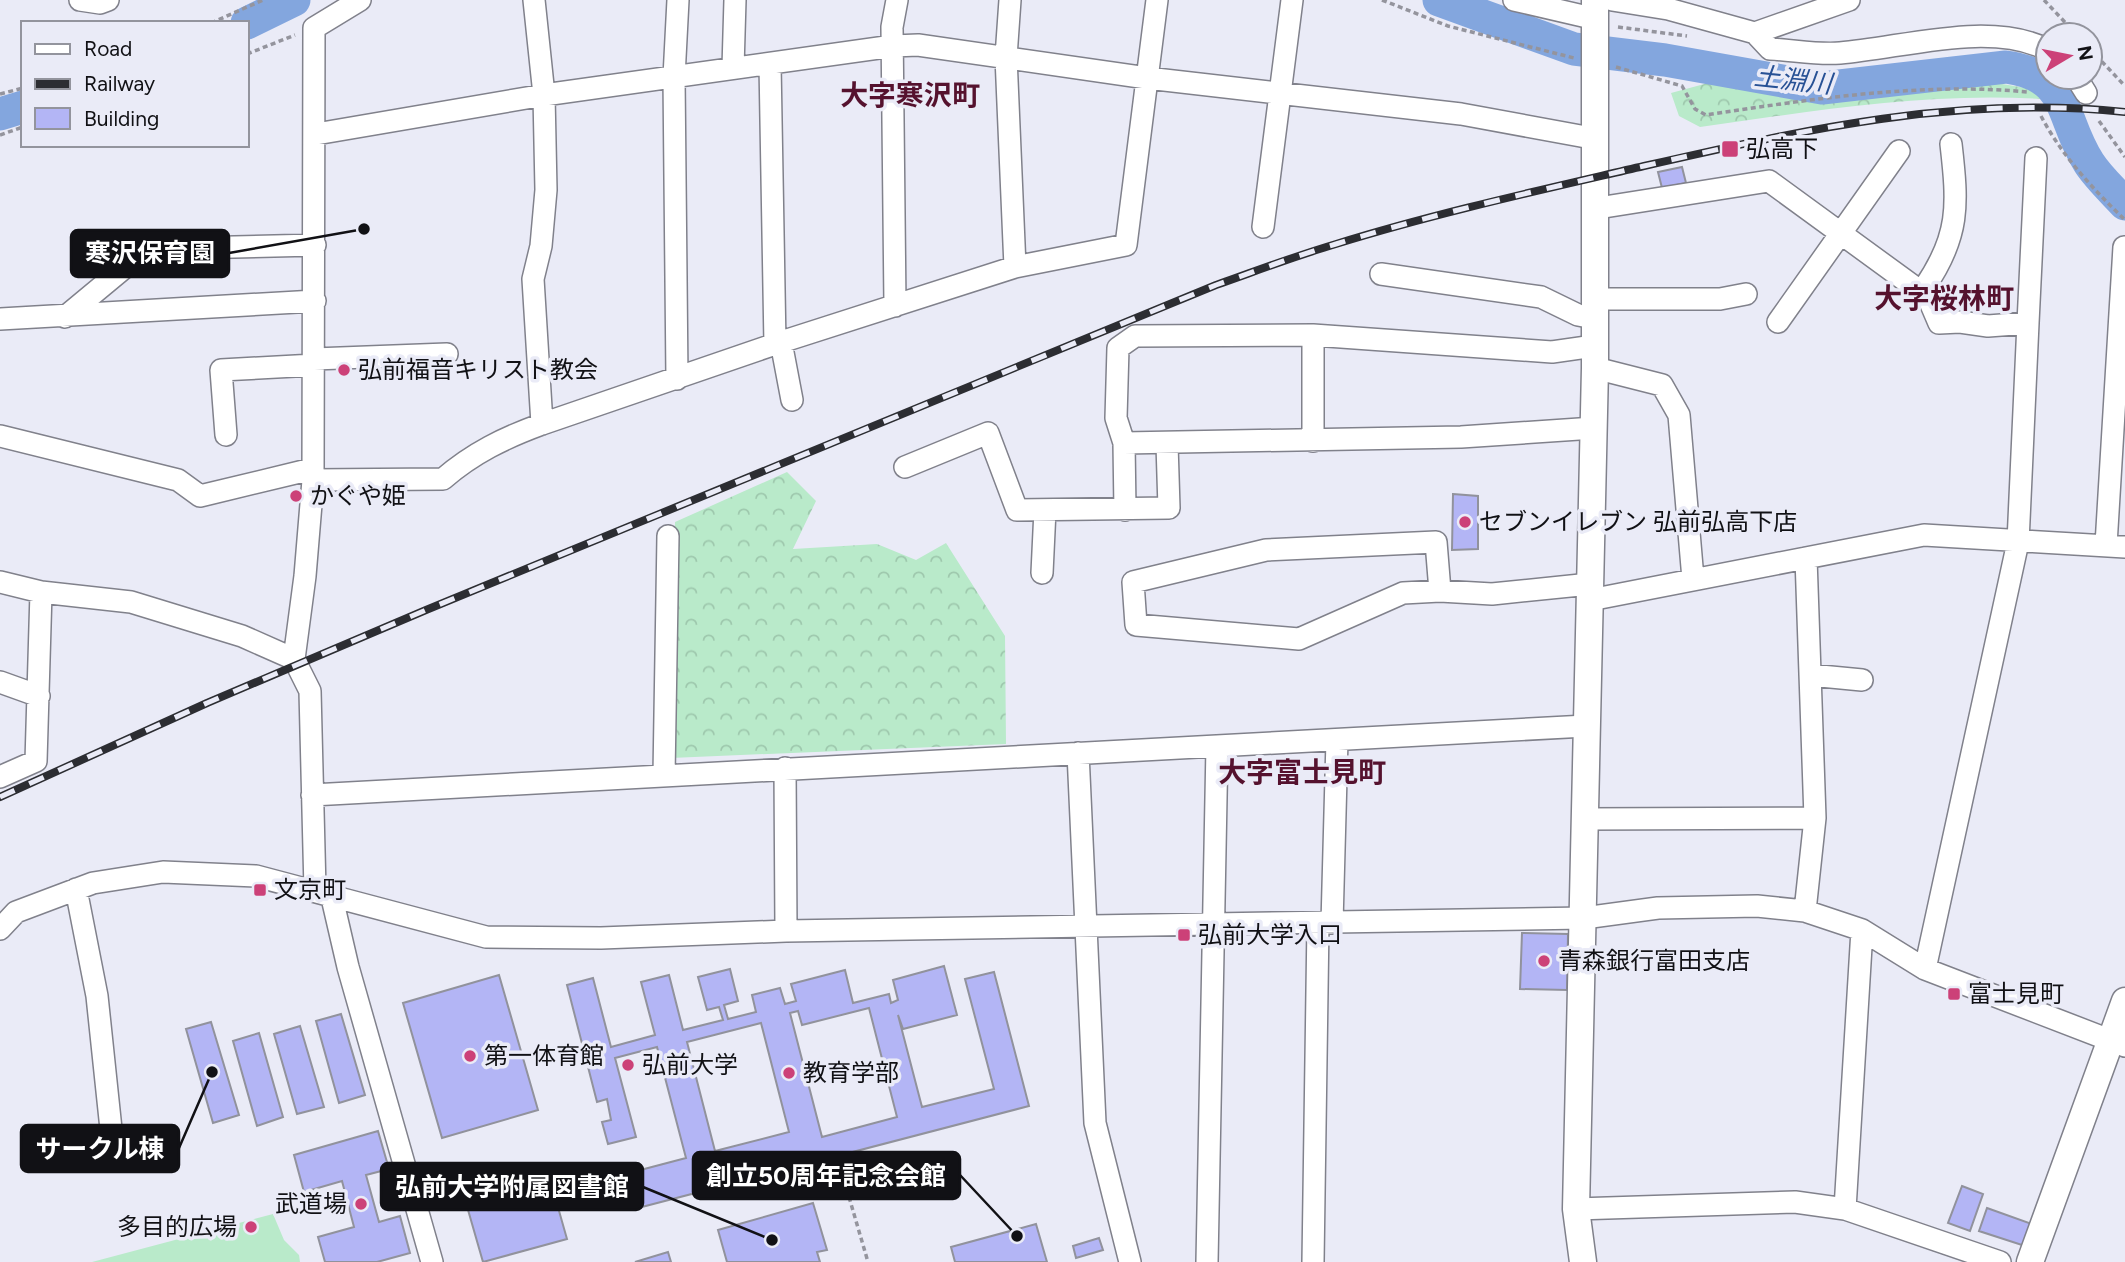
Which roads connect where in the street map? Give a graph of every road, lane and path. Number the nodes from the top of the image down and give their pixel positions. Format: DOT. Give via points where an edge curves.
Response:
graph roads {
  1 [pos="80,0"];
  2 [pos="108,0"];
  3 [pos="263,0"];
  4 [pos="360,0"];
  5 [pos="534,0"];
  6 [pos="678,0"];
  7 [pos="735,0"];
  8 [pos="897,0"];
  9 [pos="1010,0"];
  10 [pos="1157,0"];
  11 [pos="1292,0"];
  12 [pos="1382,0"];
  13 [pos="1514,0"];
  14 [pos="1849,0"];
  15 [pos="2044,0"];
  16 [pos="1600,13"];
  17 [pos="216,21"];
  18 [pos="2064,21"];
  19 [pos="314,28"];
  20 [pos="1755,33"];
  21 [pos="1693,36"];
  22 [pos="2034,43"];
  23 [pos="893,46"];
  24 [pos="248,54"];
  25 [pos="1006,57"];
  26 [pos="1596,63"];
  27 [pos="770,64"];
  28 [pos="2104,64"];
  29 [pos="733,68"];
  30 [pos="674,77"];
  31 [pos="1147,78"];
  32 [pos="2125,86"];
  33 [pos="21,89"];
  34 [pos="1282,92"];
  35 [pos="2028,92"];
  36 [pos="0,94"];
  37 [pos="544,94"];
  38 [pos="2041,116"];
  39 [pos="2099,121"];
  40 [pos="21,128"];
  41 [pos="316,134"];
  42 [pos="0,135"];
  43 [pos="1597,139"];
  44 [pos="1951,144"];
  45 [pos="1899,151"];
  46 [pos="2125,157"];
  47 [pos="2036,158"];
  48 [pos="1598,208"];
  49 [pos="2125,220"];
  50 [pos="1263,226"];
  51 [pos="1842,234"];
  52 [pos="315,246"];
  53 [pos="2124,247"];
  54 [pos="1014,267"];
  55 [pos="1381,274"];
  56 [pos="1924,288"];
  57 [pos="1746,295"];
  58 [pos="314,301"];
  59 [pos="895,306"];
  60 [pos="1593,308"];
  61 [pos="65,317"];
  62 [pos="0,319"];
  63 [pos="1778,322"];
  64 [pos="2028,323"];
  65 [pos="1313,335"];
  66 [pos="778,343"];
  67 [pos="447,354"];
  68 [pos="1595,357"];
  69 [pos="314,362"];
  70 [pos="677,379"];
  71 [pos="792,400"];
  72 [pos="542,424"];
  73 [pos="1594,428"];
  74 [pos="226,435"];
  75 [pos="0,436"];
  76 [pos="1313,441"];
  77 [pos="1124,443"];
  78 [pos="1167,444"];
  79 [pos="905,467"];
  80 [pos="313,475"];
  81 [pos="1045,510"];
  82 [pos="1125,510"];
  83 [pos="668,536"];
  84 [pos="2018,542"];
  85 [pos="2116,546"];
  86 [pos="1806,558"];
  87 [pos="1042,573"];
  88 [pos="1693,579"];
  89 [pos="0,582"];
  90 [pos="1440,591"];
  91 [pos="41,592"];
  92 [pos="1590,592"];
  93 [pos="294,659"];
  94 [pos="1811,675"];
  95 [pos="1861,680"];
  96 [pos="0,682"];
  97 [pos="39,696"];
  98 [pos="1587,726"];
  99 [pos="1338,740"];
  100 [pos="1217,746"];
  101 [pos="1078,753"];
  102 [pos="785,768"];
  103 [pos="664,775"];
  104 [pos="0,777"];
  105 [pos="312,795"];
  106 [pos="1815,818"];
  107 [pos="1584,819"];
  108 [pos="76,889"];
  109 [pos="323,894"];
  110 [pos="1805,911"];
  111 [pos="1584,918"];
  112 [pos="1325,923"];
  113 [pos="1211,925"];
  114 [pos="1088,927"];
  115 [pos="0,929"];
  116 [pos="1862,930"];
  117 [pos="786,931"];
  118 [pos="1925,969"];
  119 [pos="2125,1001"];
  120 [pos="2118,1044"];
  121 [pos="111,1129"];
  122 [pos="849,1197"];
  123 [pos="1576,1209"];
  124 [pos="1845,1209"];
  125 [pos="432,1262"];
  126 [pos="868,1262"];
  127 [pos="1130,1262"];
  128 [pos="1207,1262"];
  129 [pos="1313,1262"];
  130 [pos="1582,1262"];
  131 [pos="2000,1262"];
  132 [pos="2030,1262"];
  1 -- 2 [label="street" via="100,4"];
  3 -- 17 [label="path"];
  4 -- 19 [label="street"];
  5 -- 37 [label="street"];
  6 -- 30 [label="street"];
  7 -- 29 [label="street"];
  8 -- 23 [label="street"];
  9 -- 25 [label="street"];
  10 -- 31 [label="street"];
  11 -- 34 [label="street"];
  12 -- 26 [label="path" via="1448,26"];
  13 -- 16 [label="street"];
  14 -- 20 [label="street"];
  15 -- 18 [label="path"];
  16 -- 20 [label="street" via="1668,9"];
  16 -- 21 [label="path" via="1618,27"];
  16 -- 26 [label="street"];
  19 -- 24 [label="path"];
  19 -- 41 [label="street"];
  20 -- 22 [label="street" via="1770,49 1837,53 1990,35"];
  23 -- 25 [label="street"];
  23 -- 27 [label="street"];
  23 -- 59 [label="street"];
  25 -- 31 [label="street"];
  25 -- 54 [label="street"];
  26 -- 35 [label="path" via="1682,86 1695,109 1706,115 1894,92 1975,87"];
  26 -- 43 [label="street"];
  27 -- 29 [label="street"];
  27 -- 66 [label="street"];
  28 -- 32 [label="path"];
  29 -- 30 [label="street"];
  30 -- 37 [label="street"];
  30 -- 70 [label="street"];
  31 -- 34 [label="street"];
  31 -- 54 [label="street" via="1126,245"];
  33 -- 36 [label="path"];
  34 -- 43 [label="street" via="1461,114"];
  34 -- 50 [label="street"];
  37 -- 41 [label="street"];
  37 -- 72 [label="street" via="546,190 533,279"];
  38 -- 49 [label="path" via="2094,190"];
  39 -- 46 [label="path"];
  40 -- 42 [label="path"];
  41 -- 52 [label="street"];
  43 -- 48 [label="street"];
  44 -- 56 [label="street" via="1953,234"];
  45 -- 51 [label="street"];
  47 -- 64 [label="street"];
  48 -- 51 [label="street" via="1769,181"];
  48 -- 60 [label="street"];
  51 -- 56 [label="street" via="1913,286"];
  51 -- 63 [label="street"];
  52 -- 58 [label="street"];
  52 -- 61 [label="street" via="148,249"];
  53 -- 85 [label="street"];
  54 -- 59 [label="street"];
  55 -- 60 [label="street" via="1541,297 1578,315"];
  56 -- 64 [label="street" via="1939,323"];
  57 -- 60 [label="street"];
  58 -- 61 [label="street"];
  58 -- 69 [label="street"];
  59 -- 66 [label="street"];
  60 -- 68 [label="street"];
  61 -- 62 [label="street"];
  64 -- 84 [label="street"];
  65 -- 68 [label="street"];
  65 -- 76 [label="street"];
  65 -- 77 [label="street" via="1135,336 1118,348 1116,418"];
  66 -- 70 [label="street"];
  66 -- 71 [label="street"];
  67 -- 69 [label="street"];
  68 -- 73 [label="street"];
  68 -- 88 [label="street" via="1662,385 1679,415"];
  69 -- 74 [label="street" via="222,370"];
  69 -- 80 [label="street"];
  70 -- 72 [label="street"];
  72 -- 80 [label="street" via="468,457 443,480"];
  73 -- 76 [label="street"];
  73 -- 92 [label="street"];
  75 -- 80 [label="street" via="178,480 200,496"];
  76 -- 78 [label="street"];
  77 -- 78 [label="street"];
  77 -- 82 [label="street"];
  78 -- 82 [label="street" via="1169,508"];
  79 -- 81 [label="street" via="988,433 1017,510"];
  80 -- 93 [label="street"];
  81 -- 82 [label="street"];
  81 -- 87 [label="street"];
  83 -- 103 [label="street"];
  84 -- 85 [label="street"];
  84 -- 86 [label="street" via="1924,536"];
  84 -- 118 [label="street"];
  86 -- 88 [label="street"];
  86 -- 94 [label="street"];
  88 -- 92 [label="street"];
  89 -- 91 [label="street"];
  90 -- 90 [label="street" via="1436,542 1266,550 1133,582 1136,625 1299,639 1403,593"];
  90 -- 92 [label="street"];
  91 -- 93 [label="street" via="131,602 242,636"];
  91 -- 97 [label="street"];
  92 -- 98 [label="street"];
  93 -- 105 [label="street" via="310,691"];
  94 -- 95 [label="street"];
  94 -- 106 [label="street"];
  96 -- 97 [label="street"];
  97 -- 104 [label="street" via="36,761"];
  98 -- 99 [label="street"];
  98 -- 107 [label="street"];
  99 -- 100 [label="street"];
  99 -- 112 [label="street"];
  100 -- 101 [label="street"];
  100 -- 113 [label="street"];
  101 -- 102 [label="street"];
  101 -- 114 [label="street"];
  102 -- 103 [label="street"];
  102 -- 117 [label="street"];
  103 -- 105 [label="street"];
  105 -- 109 [label="street"];
  106 -- 107 [label="street"];
  106 -- 110 [label="street"];
  107 -- 111 [label="street"];
  108 -- 109 [label="street" via="163,872 257,876"];
  108 -- 115 [label="street" via="16,912"];
  108 -- 121 [label="street" via="97,996"];
  109 -- 117 [label="street" via="486,937"];
  109 -- 125 [label="street"];
  110 -- 111 [label="street" via="1756,906 1658,908"];
  110 -- 116 [label="street"];
  111 -- 112 [label="street"];
  111 -- 123 [label="street"];
  112 -- 113 [label="street"];
  112 -- 129 [label="street"];
  113 -- 114 [label="street"];
  113 -- 128 [label="street"];
  114 -- 117 [label="street"];
  114 -- 127 [label="street" via="1095,1123"];
  116 -- 118 [label="street"];
  116 -- 124 [label="street"];
  118 -- 120 [label="street"];
  119 -- 120 [label="street"];
  120 -- 132 [label="street"];
  122 -- 126 [label="path"];
  123 -- 124 [label="street" via="1795,1202"];
  123 -- 130 [label="street"];
  124 -- 131 [label="street"];
}
